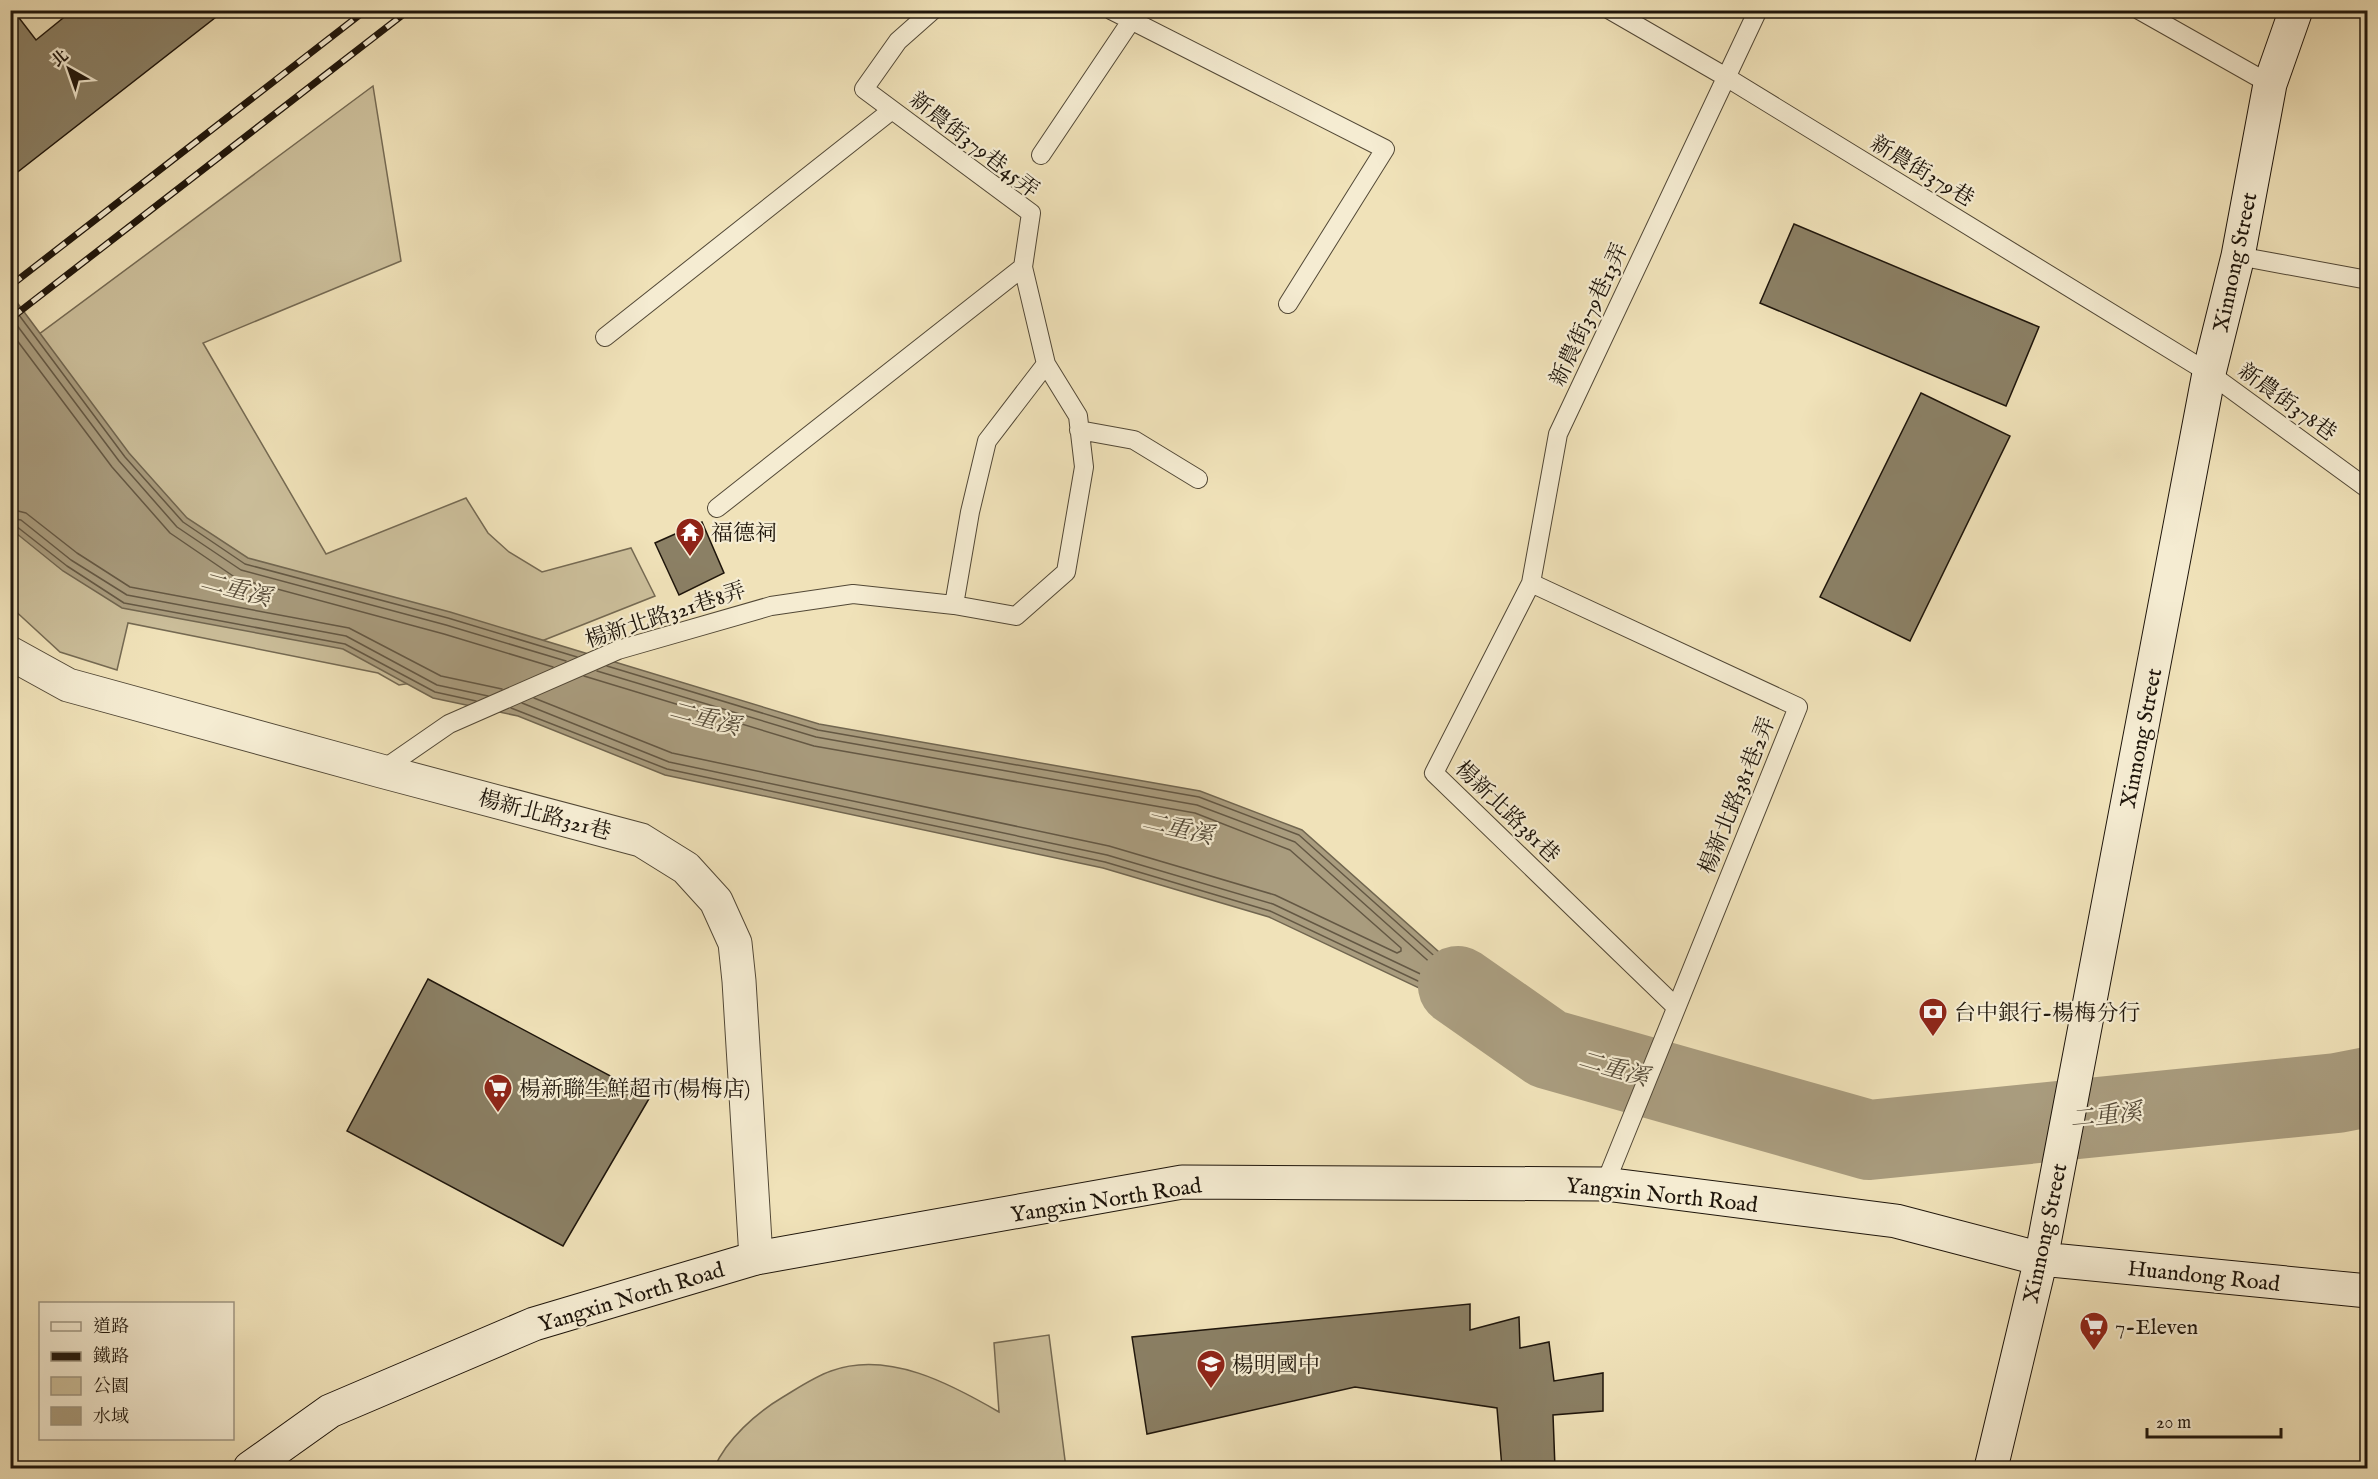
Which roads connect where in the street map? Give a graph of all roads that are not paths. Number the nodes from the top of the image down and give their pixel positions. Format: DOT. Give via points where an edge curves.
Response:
graph roads {
  1 [pos="933,10"];
  2 [pos="1111,10"];
  3 [pos="1610,10"];
  4 [pos="1758,10"];
  5 [pos="2139,10"];
  6 [pos="2296,10"];
  7 [pos="1131,21"];
  8 [pos="1726,77"];
  9 [pos="2270,84"];
  10 [pos="892,110"];
  11 [pos="1041,155"];
  12 [pos="2238,256"];
  13 [pos="1023,267"];
  14 [pos="2367,280"];
  15 [pos="1288,304"];
  16 [pos="605,337"];
  17 [pos="1046,364"];
  18 [pos="2209,373"];
  19 [pos="1079,430"];
  20 [pos="1198,480"];
  21 [pos="2367,489"];
  22 [pos="717,508"];
  23 [pos="1531,583"];
  24 [pos="954,605"];
  25 [pos="10,653"];
  26 [pos="381,771"];
  27 [pos="1676,1007"];
  28 [pos="1605,1184"];
  29 [pos="2041,1257"];
  30 [pos="756,1258"];
  31 [pos="2367,1291"];
  32 [pos="250,1468"];
  33 [pos="1991,1468"];
  1 -- 10 [label="lane, 新農街379巷45弄" via="898,41 864,89"];
  2 -- 7 [label="lane"];
  3 -- 8 [label="lane, 新農街379巷"];
  4 -- 8 [label="lane, 新農街379巷13弄"];
  5 -- 9 [label="lane"];
  6 -- 9 [label="street, Xinnong Street"];
  7 -- 11 [label="lane"];
  7 -- 15 [label="lane" via="1384,149"];
  8 -- 18 [label="lane, 新農街379巷"];
  8 -- 23 [label="lane, 新農街379巷13弄" via="1558,434"];
  9 -- 12 [label="street, Xinnong Street"];
  10 -- 13 [label="lane, 新農街379巷45弄" via="1031,213"];
  10 -- 16 [label="lane"];
  12 -- 14 [label="lane"];
  12 -- 18 [label="street, Xinnong Street"];
  13 -- 17 [label="lane, 新農街379巷45弄"];
  13 -- 22 [label="lane"];
  17 -- 19 [label="lane, 新農街379巷45弄" via="1078,416"];
  17 -- 24 [label="lane" via="987,441"];
  18 -- 21 [label="lane, 新農街378巷"];
  18 -- 29 [label="street, Xinnong Street"];
  19 -- 20 [label="lane" via="1134,440"];
  19 -- 24 [label="lane, 新農街379巷45弄" via="1084,467 1066,572 1016,616"];
  23 -- 27 [label="lane, 楊新北路381巷" via="1434,773"];
  23 -- 27 [label="lane, 楊新北路381巷2弄" via="1798,707"];
  24 -- 26 [label="lane, 楊新北路321巷8弄" via="853,594 771,606 618,650 449,724"];
  25 -- 26 [label="street, 楊新北路321巷" via="68,685"];
  26 -- 30 [label="street, 楊新北路321巷" via="641,840 686,868 716,901 735,944"];
  27 -- 28 [label="lane"];
  28 -- 29 [label="street, Yangxin North Road" via="1896,1221"];
  28 -- 30 [label="street, Yangxin North Road" via="1182,1182"];
  29 -- 31 [label="street, Huandong Road"];
  29 -- 33 [label="street, Xinnong Street"];
  30 -- 32 [label="street, Yangxin North Road" via="534,1324 330,1411"];
}
